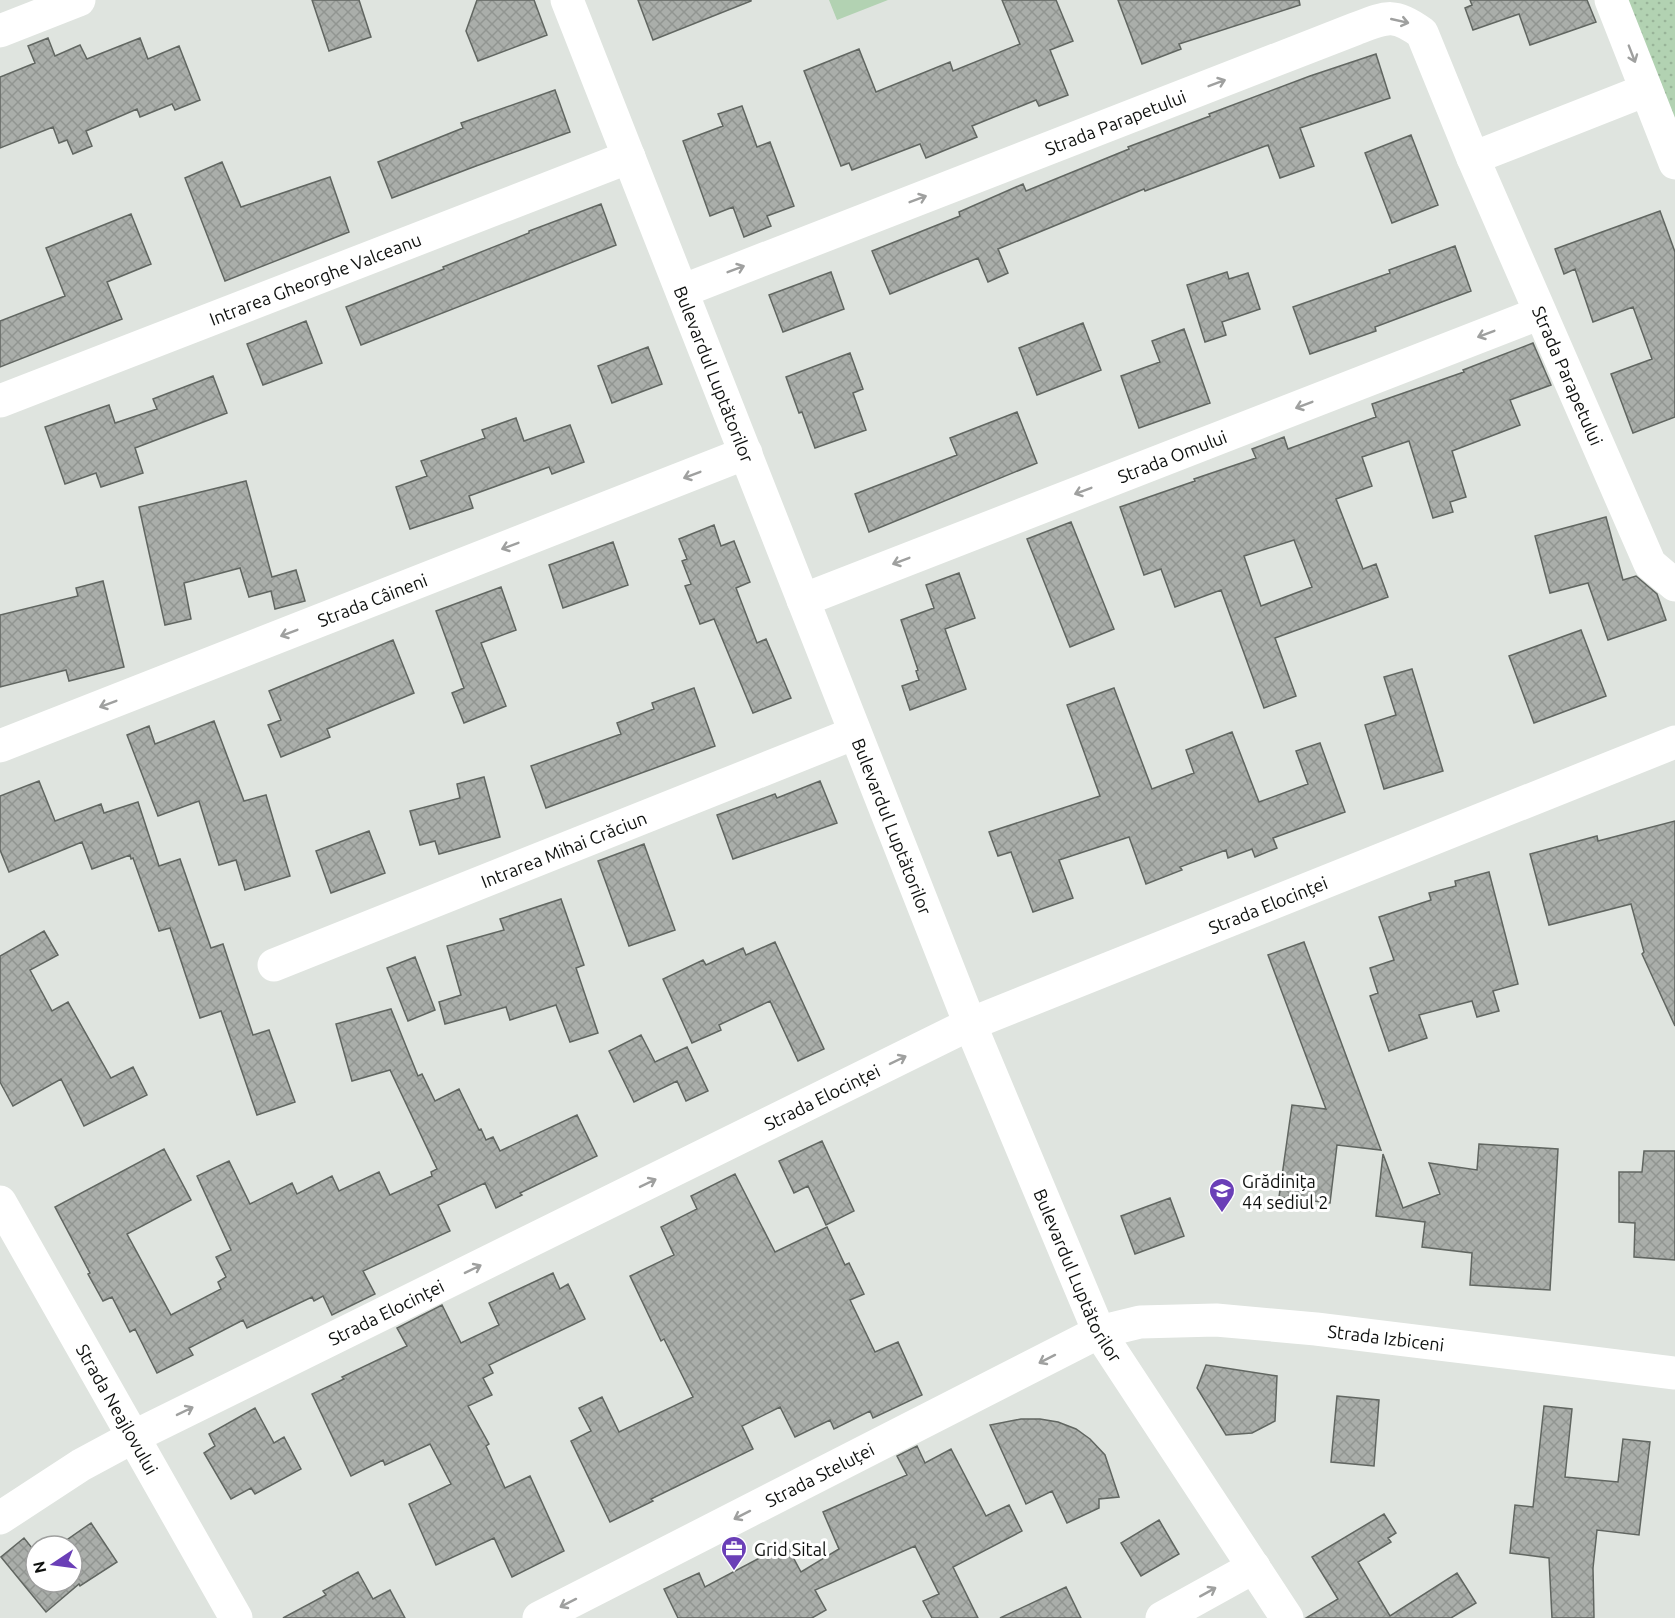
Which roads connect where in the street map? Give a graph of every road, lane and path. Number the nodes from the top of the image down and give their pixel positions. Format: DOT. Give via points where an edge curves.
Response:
graph roads {
  1 [pos="79,0"];
  2 [pos="567,0"];
  3 [pos="1611,0"];
  4 [pos="0,31"];
  5 [pos="1646,90"];
  6 [pos="629,157"];
  7 [pos="1473,158"];
  8 [pos="1675,163"];
  9 [pos="682,291"];
  10 [pos="1540,313"];
  11 [pos="0,401"];
  12 [pos="746,453"];
  13 [pos="1675,585"];
  14 [pos="803,600"];
  15 [pos="855,733"];
  16 [pos="1675,742"];
  17 [pos="0,746"];
  18 [pos="274,965"];
  19 [pos="970,1024"];
  20 [pos="0,1202"];
  21 [pos="1099,1332"];
  22 [pos="1675,1373"];
  23 [pos="132,1437"];
  24 [pos="0,1518"];
  25 [pos="1254,1567"];
  26 [pos="236,1618"];
  27 [pos="539,1618"];
  28 [pos="1162,1618"];
  29 [pos="1287,1618"];
  1 -- 4 [label="street"];
  2 -- 6 [label="street, Bulevardul Luptătorilor"];
  3 -- 5 [label="street, one-way"];
  5 -- 7 [label="street"];
  5 -- 8 [label="street"];
  6 -- 9 [label="street, Bulevardul Luptătorilor"];
  6 -- 11 [label="street, Intrarea Gheorghe Valceanu"];
  9 -- 7 [label="street, Strada Parapetului, one-way" via="1384,18 1405,20 1422,33"];
  7 -- 10 [label="street, Strada Parapetului"];
  9 -- 12 [label="street, Bulevardul Luptătorilor"];
  10 -- 13 [label="street, Strada Parapetului" via="1650,564"];
  10 -- 14 [label="street, Strada Omului, one-way"];
  12 -- 14 [label="street, Bulevardul Luptătorilor"];
  12 -- 17 [label="street, Strada Câineni, one-way"];
  14 -- 15 [label="street, Bulevardul Luptătorilor"];
  15 -- 18 [label="street, Intrarea Mihai Crăciun"];
  15 -- 19 [label="street, Bulevardul Luptătorilor"];
  16 -- 19 [label="street, Strada Elocinței"];
  19 -- 21 [label="street, Bulevardul Luptătorilor"];
  23 -- 19 [label="street, Strada Elocinței, one-way"];
  20 -- 23 [label="street, Strada Neajlovului"];
  21 -- 22 [label="street, Strada Izbiceni" via="1140,1322 1215,1320"];
  21 -- 25 [label="street, Bulevardul Luptătorilor"];
  21 -- 27 [label="street, Strada Steluței, one-way"];
  23 -- 24 [label="street, Strada Elocinței"];
  23 -- 26 [label="street, Strada Neajlovului"];
  28 -- 25 [label="street, one-way"];
  25 -- 29 [label="street, Bulevardul Luptătorilor"];
}
